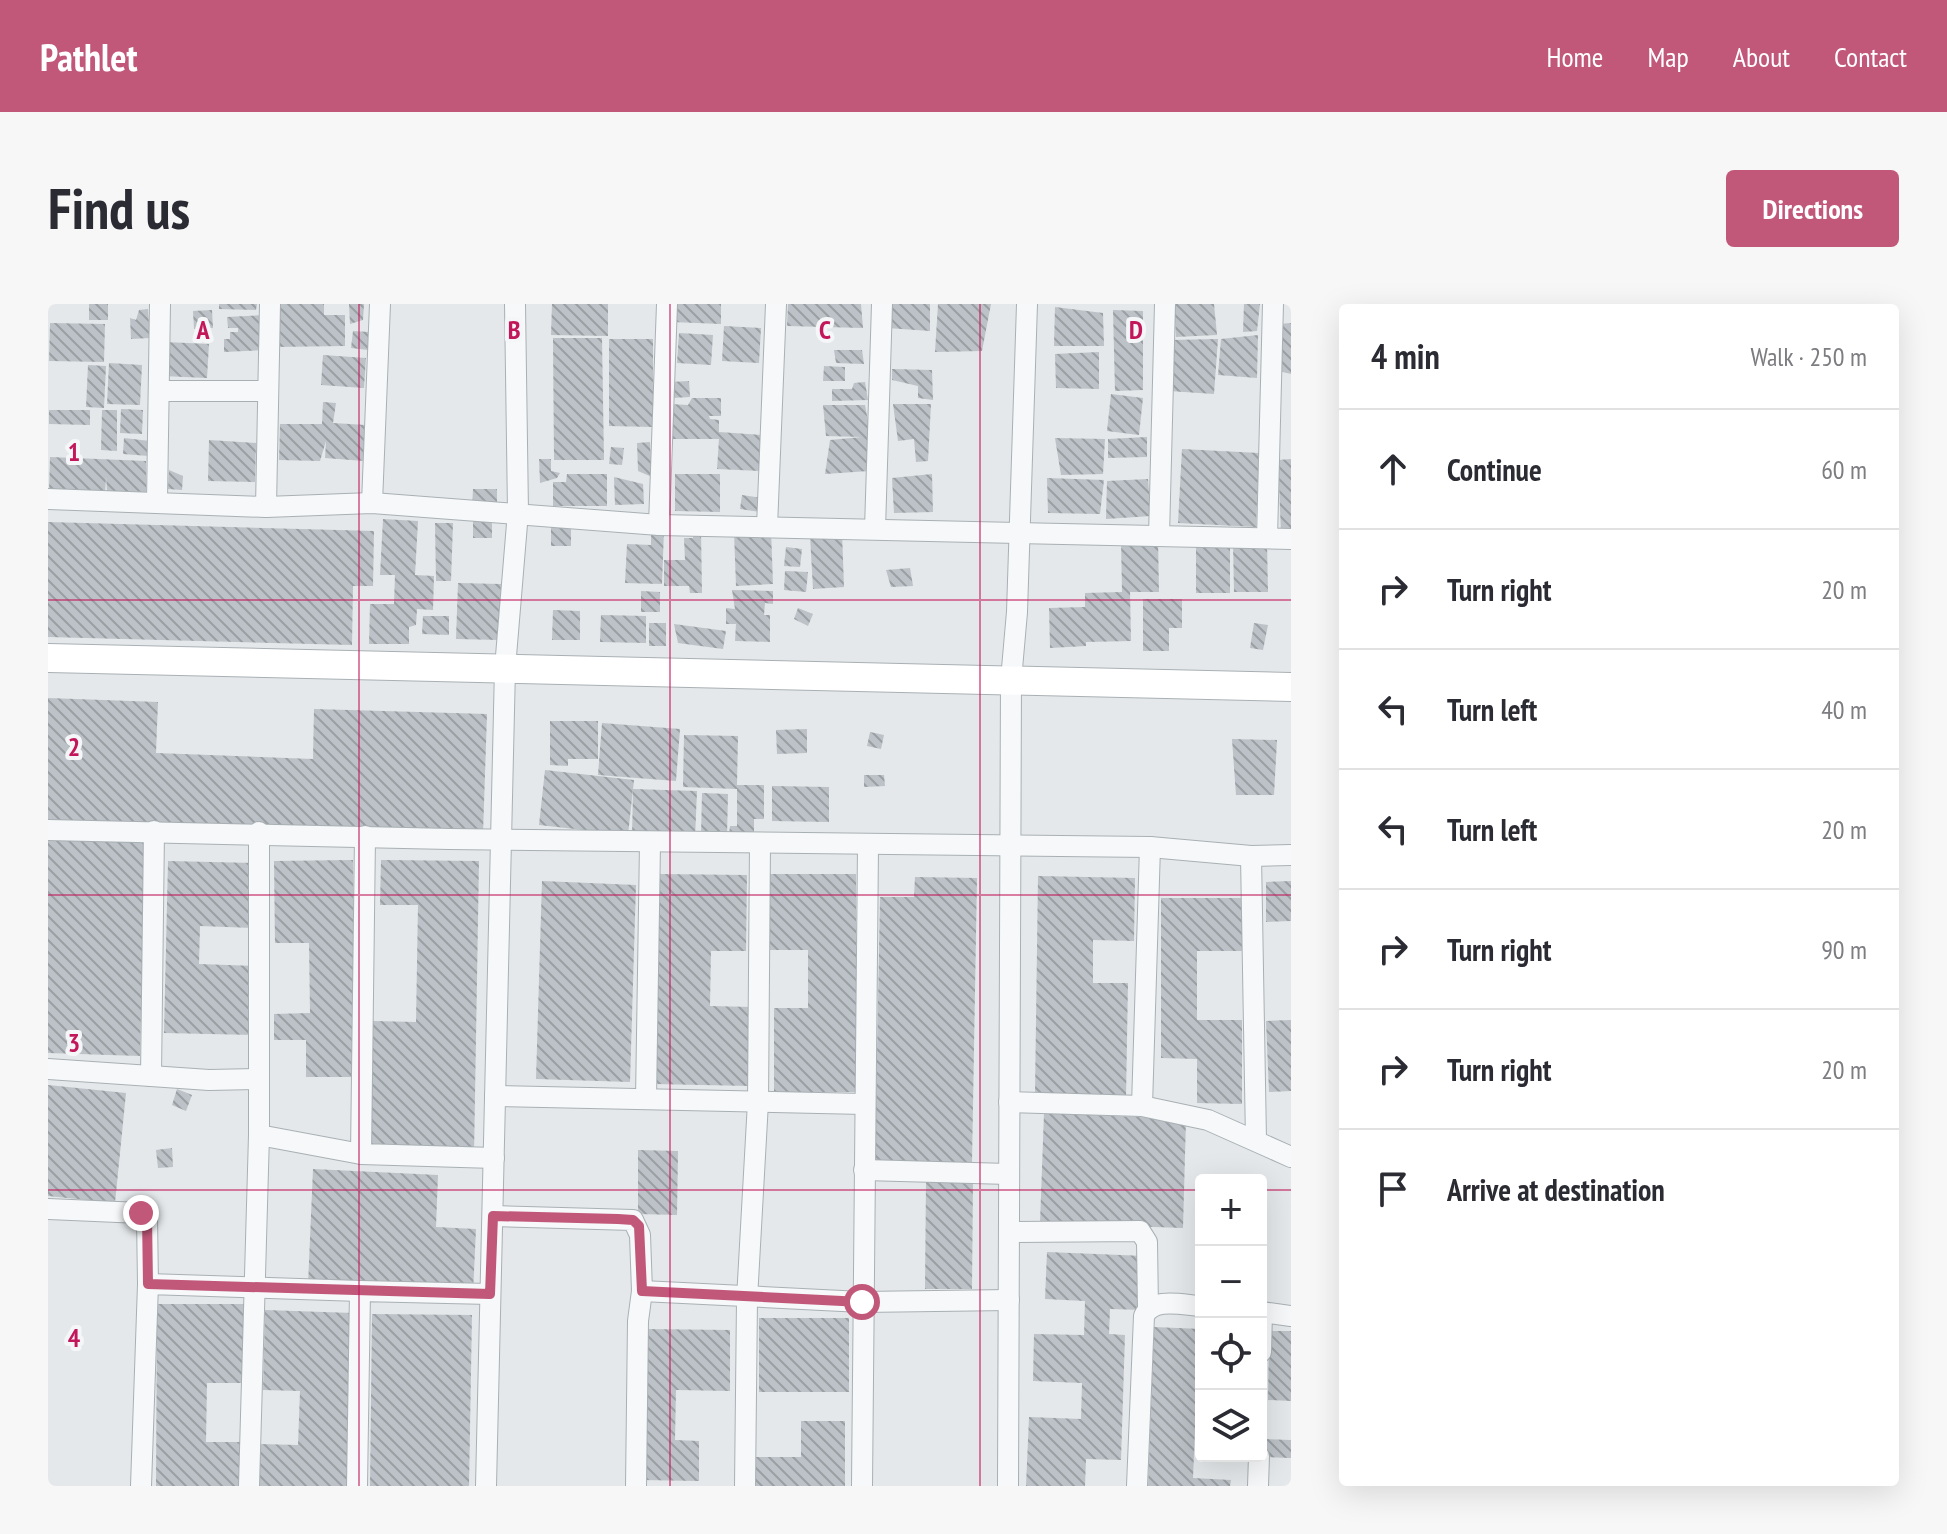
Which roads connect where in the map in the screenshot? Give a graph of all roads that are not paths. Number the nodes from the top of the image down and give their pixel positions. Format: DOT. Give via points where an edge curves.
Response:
graph roads {
  1 [pos="160,304"];
  2 [pos="270,304"];
  3 [pos="380,304"];
  4 [pos="515,304"];
  5 [pos="667,304"];
  6 [pos="776,304"];
  7 [pos="882,304"];
  8 [pos="1027,304"];
  9 [pos="1165,304"];
  10 [pos="1273,304"];
  11 [pos="159,391"];
  12 [pos="268,391"];
  13 [pos="48,499"];
  14 [pos="157,501"];
  15 [pos="372,503"];
  16 [pos="266,507"];
  17 [pos="518,512"];
  18 [pos="659,525"];
  19 [pos="767,527"];
  20 [pos="875,529"];
  21 [pos="1018,535"];
  22 [pos="1159,536"];
  23 [pos="1267,538"];
  24 [pos="1291,539"];
  25 [pos="48,658"];
  26 [pos="505,668"];
  27 [pos="1011,680"];
  28 [pos="1291,687"];
  29 [pos="48,830"];
  30 [pos="154,831"];
  31 [pos="259,832"];
  32 [pos="365,836"];
  33 [pos="503,837"];
  34 [pos="650,844"];
  35 [pos="760,844"];
  36 [pos="868,846"];
  37 [pos="1010,846"];
  38 [pos="1150,847"];
  39 [pos="1291,855"];
  40 [pos="1251,856"];
  41 [pos="48,1069"];
  42 [pos="151,1076"];
  43 [pos="259,1079"];
  44 [pos="495,1096"];
  45 [pos="646,1099"];
  46 [pos="758,1102"];
  47 [pos="1009,1102"];
  48 [pos="864,1104"];
  49 [pos="1142,1106"];
  50 [pos="259,1135"];
  51 [pos="1256,1140"];
  52 [pos="361,1154"];
  53 [pos="1291,1157"];
  54 [pos="494,1158"];
  55 [pos="864,1170"];
  56 [pos="1009,1174"];
  57 [pos="48,1209"];
  58 [pos="493,1216"];
  59 [pos="1009,1232"];
  60 [pos="148,1284"];
  61 [pos="253,1289"];
  62 [pos="360,1291"];
  63 [pos="642,1291"];
  64 [pos="490,1294"];
  65 [pos="747,1299"];
  66 [pos="1009,1300"];
  67 [pos="862,1302"];
  68 [pos="1195,1306"];
  69 [pos="1148,1308"];
  70 [pos="1267,1313"];
  71 [pos="1291,1316"];
  72 [pos="1259,1462"];
  73 [pos="141,1486"];
  74 [pos="249,1486"];
  75 [pos="357,1486"];
  76 [pos="486,1486"];
  77 [pos="636,1486"];
  78 [pos="745,1486"];
  79 [pos="862,1486"];
  80 [pos="1008,1486"];
  81 [pos="1137,1486"];
  82 [pos="1258,1486"];
  1 -- 11 [label="street"];
  2 -- 12 [label="street"];
  3 -- 15 [label="street"];
  4 -- 17 [label="street"];
  5 -- 18 [label="street"];
  6 -- 19 [label="street"];
  7 -- 20 [label="street"];
  8 -- 21 [label="street"];
  9 -- 22 [label="street"];
  10 -- 23 [label="street"];
  11 -- 12 [label="street"];
  11 -- 14 [label="street"];
  12 -- 16 [label="street"];
  13 -- 14 [label="street"];
  14 -- 16 [label="street"];
  15 -- 16 [label="street"];
  15 -- 17 [label="street"];
  17 -- 18 [label="street"];
  17 -- 26 [label="street"];
  18 -- 19 [label="street"];
  19 -- 20 [label="street"];
  20 -- 21 [label="street"];
  21 -- 22 [label="street"];
  21 -- 27 [label="street"];
  22 -- 23 [label="street"];
  23 -- 24 [label="street"];
  25 -- 26 [label="main road"];
  26 -- 27 [label="main road"];
  26 -- 33 [label="street"];
  27 -- 28 [label="main road"];
  27 -- 37 [label="street"];
  29 -- 30 [label="street"];
  30 -- 31 [label="street"];
  30 -- 42 [label="street"];
  31 -- 32 [label="street"];
  31 -- 43 [label="street"];
  32 -- 33 [label="street"];
  32 -- 52 [label="street"];
  33 -- 34 [label="street"];
  33 -- 44 [label="street"];
  34 -- 35 [label="street"];
  34 -- 45 [label="street"];
  35 -- 36 [label="street"];
  35 -- 46 [label="street"];
  36 -- 37 [label="street"];
  36 -- 48 [label="street"];
  37 -- 38 [label="street"];
  37 -- 47 [label="street"];
  38 -- 40 [label="street"];
  38 -- 49 [label="street"];
  39 -- 40 [label="street"];
  40 -- 51 [label="street"];
  41 -- 42 [label="street"];
  42 -- 43 [label="street"];
  43 -- 50 [label="street"];
  44 -- 45 [label="street"];
  44 -- 54 [label="street"];
  45 -- 46 [label="street"];
  46 -- 48 [label="street"];
  46 -- 65 [label="street"];
  47 -- 49 [label="street"];
  47 -- 56 [label="street"];
  48 -- 55 [label="street"];
  49 -- 51 [label="street" via="1208,1120"];
  50 -- 52 [label="street"];
  50 -- 61 [label="street"];
  51 -- 53 [label="street"];
  52 -- 54 [label="street"];
  54 -- 58 [label="street"];
  55 -- 56 [label="street"];
  55 -- 67 [label="street"];
  56 -- 59 [label="street"];
  57 -- 60 [label="street" via="147,1217"];
  58 -- 63 [label="street" via="633,1220 640,1235"];
  58 -- 64 [label="street"];
  59 -- 66 [label="street"];
  59 -- 69 [label="street" via="1140,1231 1147,1242"];
  60 -- 61 [label="street"];
  60 -- 73 [label="street"];
  61 -- 62 [label="street"];
  61 -- 74 [label="street"];
  62 -- 64 [label="street"];
  62 -- 75 [label="street"];
  63 -- 65 [label="street"];
  63 -- 77 [label="street"];
  64 -- 76 [label="street"];
  65 -- 67 [label="street"];
  65 -- 78 [label="street"];
  66 -- 67 [label="street"];
  66 -- 80 [label="street"];
  67 -- 79 [label="street"];
  68 -- 69 [label="street"];
  69 -- 81 [label="street"];
  70 -- 71 [label="street"];
  72 -- 82 [label="street"];
}
